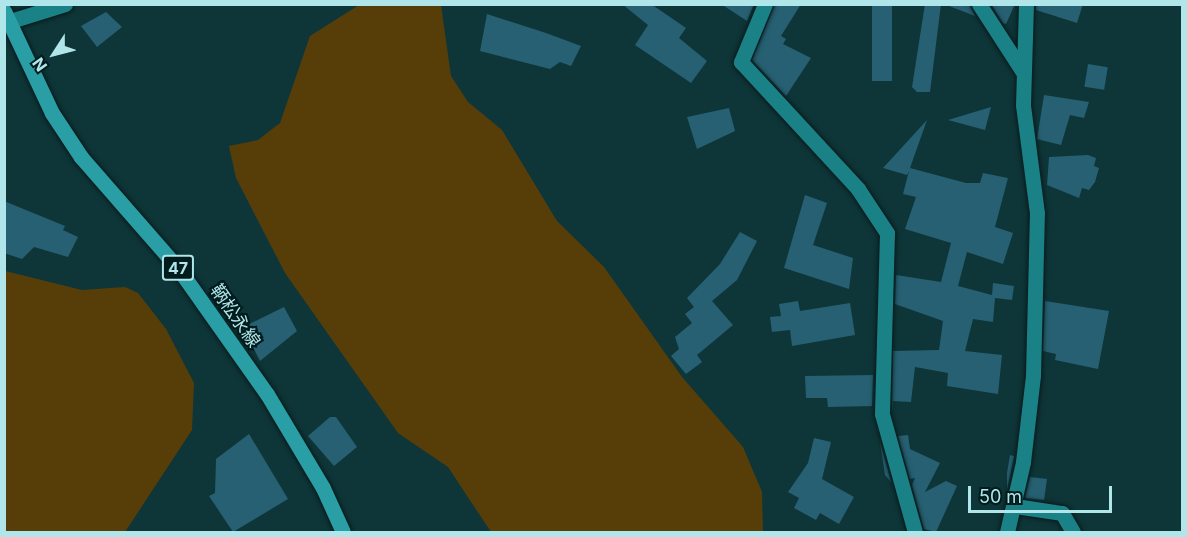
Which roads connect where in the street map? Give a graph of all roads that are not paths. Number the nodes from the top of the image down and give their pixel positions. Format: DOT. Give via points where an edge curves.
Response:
graph roads {
  1 [pos="65,4"];
  2 [pos="765,4"];
  3 [pos="979,4"];
  4 [pos="1026,4"];
  5 [pos="6,19"];
  6 [pos="1023,72"];
  7 [pos="1015,506"];
  8 [pos="343,532"];
  9 [pos="915,532"];
  10 [pos="1007,532"];
  11 [pos="1073,532"];
  1 -- 5 [label="street"];
  2 -- 9 [label="street" via="741,62 858,189 887,233 882,414"];
  3 -- 6 [label="street"];
  4 -- 6 [label="street"];
  5 -- 8 [label="main road, 鞆松永線 / 47" via="52,113 81,157 178,268 267,394 323,488"];
  6 -- 7 [label="street" via="1037,213 1033,375"];
  7 -- 10 [label="street"];
  7 -- 11 [label="street" via="1062,513"];
}
